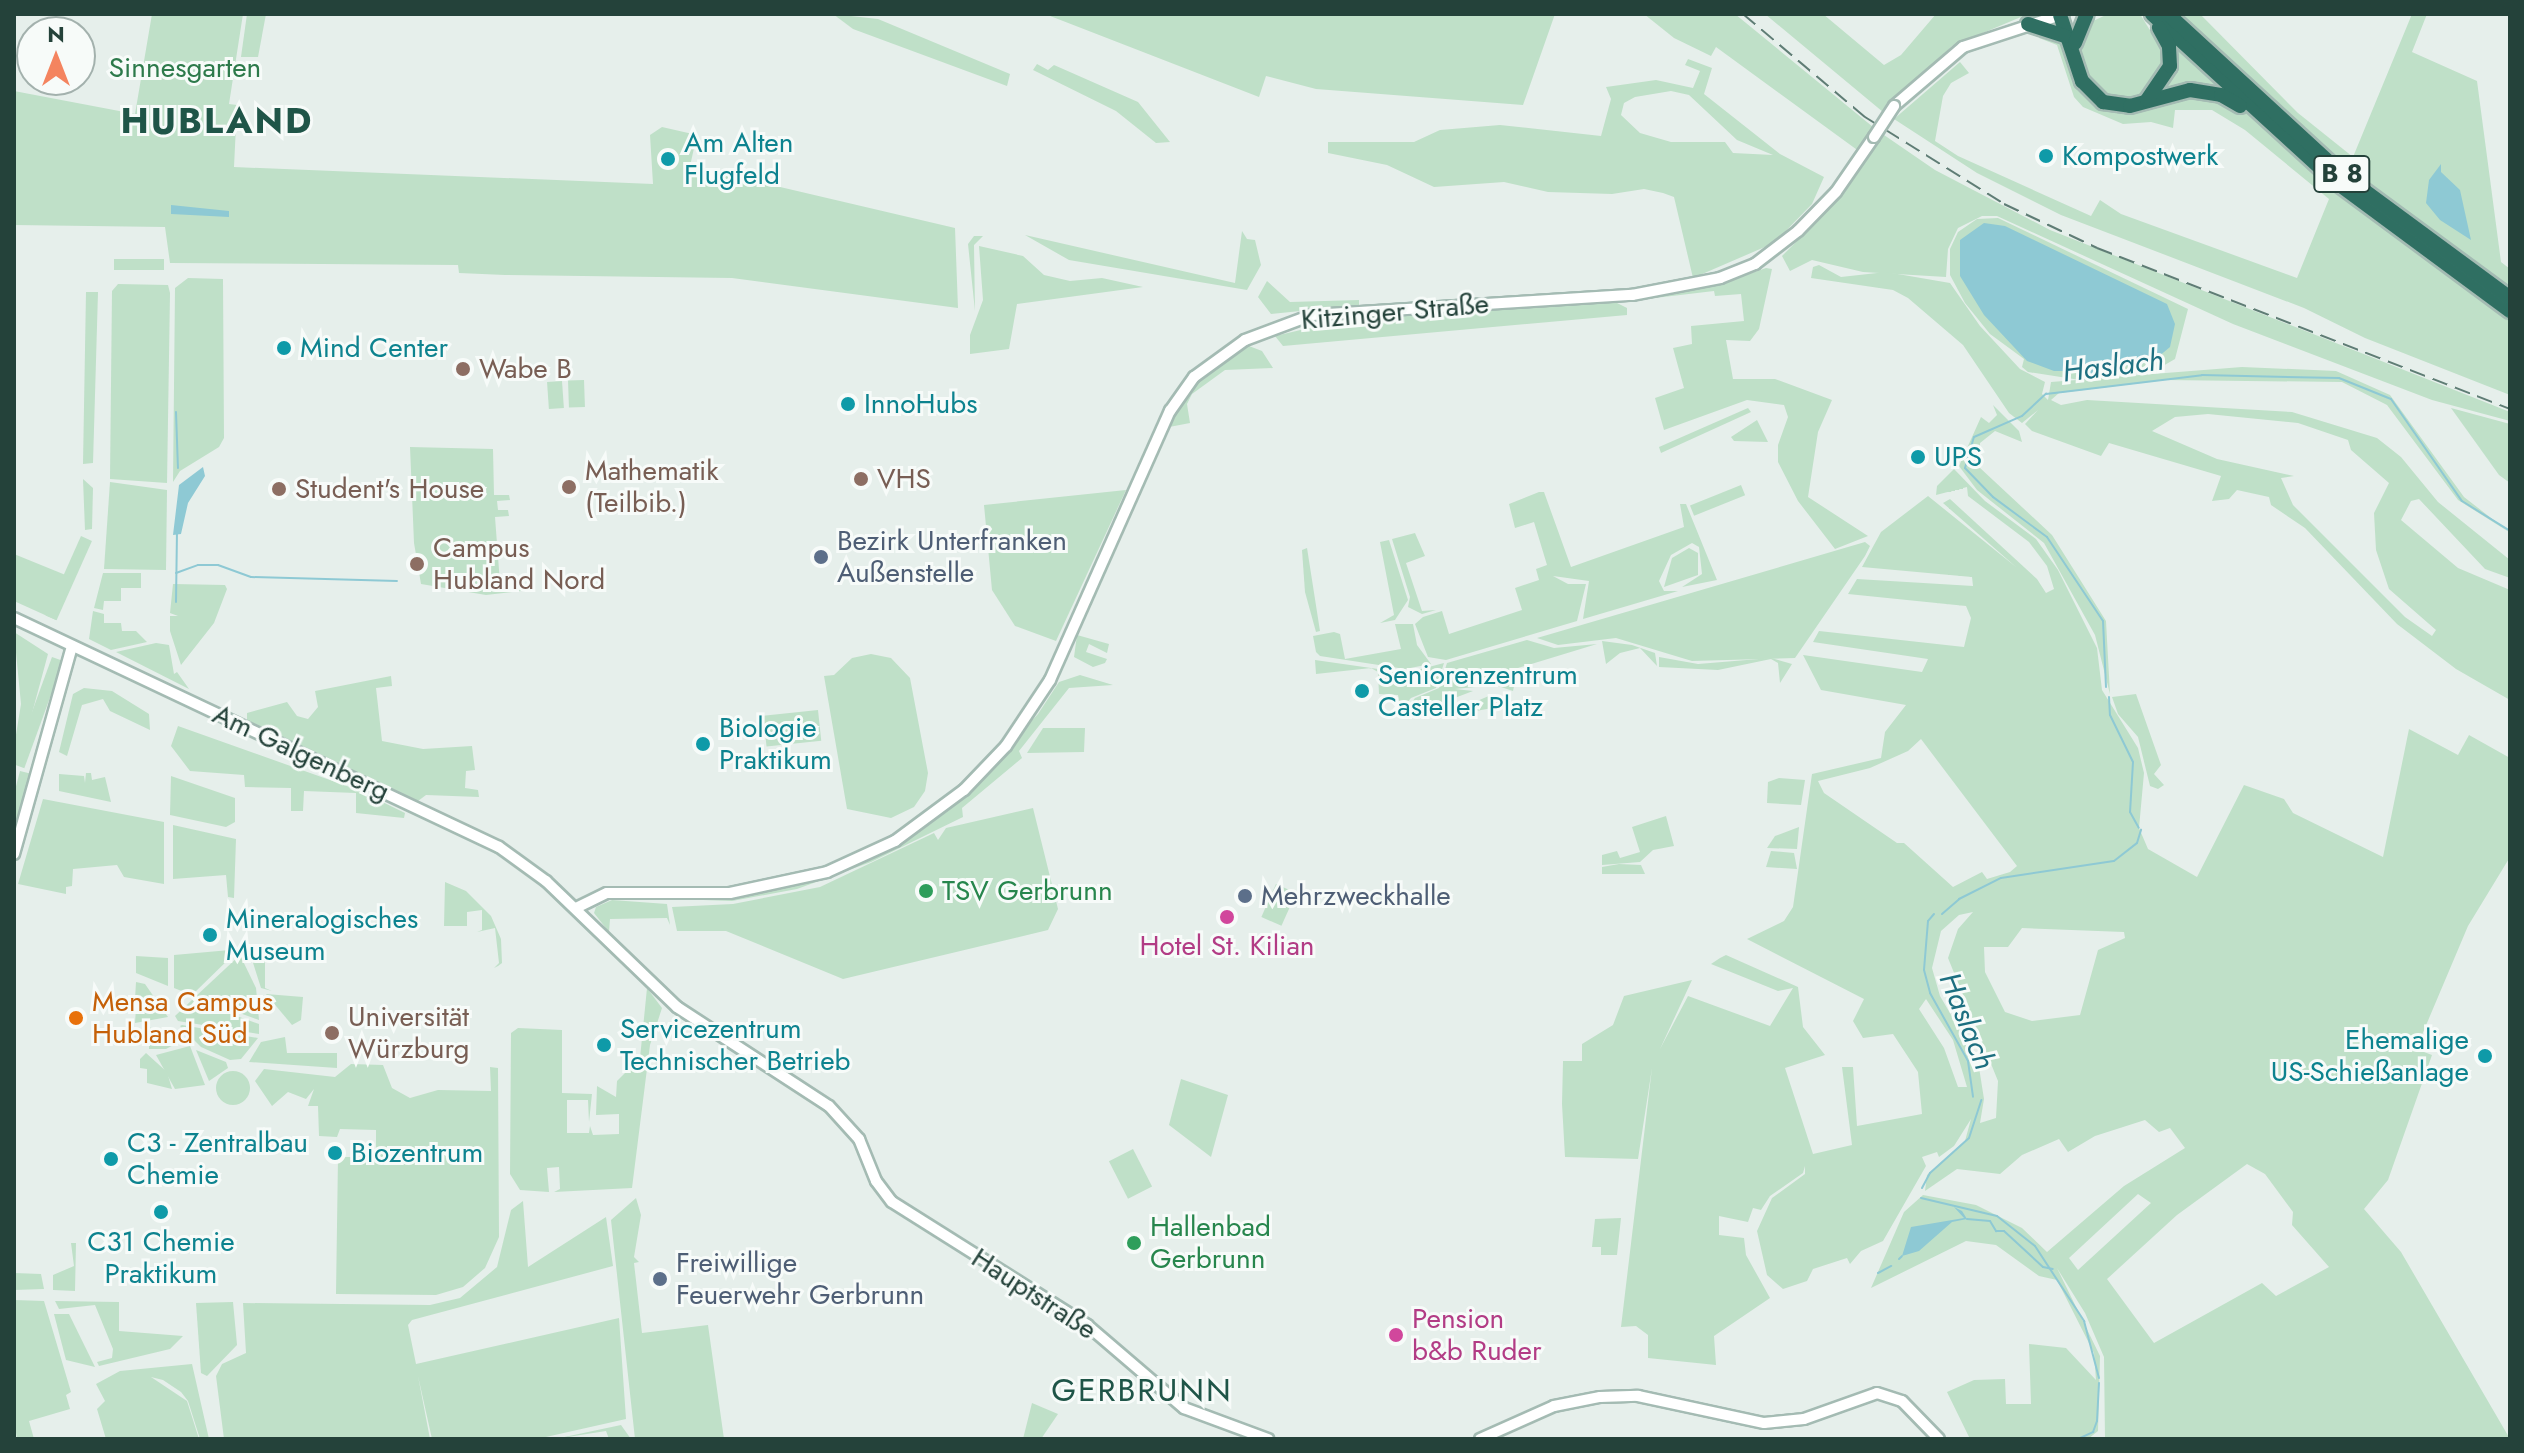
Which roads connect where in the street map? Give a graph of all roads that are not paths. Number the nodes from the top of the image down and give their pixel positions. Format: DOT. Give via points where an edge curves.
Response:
graph roads {
  1 [pos="2062,14"];
  2 [pos="2070,14"];
  3 [pos="2087,14"];
  4 [pos="2151,14"];
  5 [pos="2168,14"];
  6 [pos="2028,24"];
  7 [pos="2070,40"];
  8 [pos="2143,103"];
  9 [pos="2267,123"];
  10 [pos="2510,298"];
  11 [pos="2510,311"];
  12 [pos="14,618"];
  13 [pos="72,646"];
  14 [pos="14,854"];
  15 [pos="576,908"];
  16 [pos="883,1192"];
  17 [pos="1268,1439"];
  18 [pos="1480,1439"];
  19 [pos="1939,1439"];
  1 -- 6 [label="street, Kitzinger Straße"];
  1 -- 7 [label="highway"];
  2 -- 7 [label="highway"];
  3 -- 7 [label="highway"];
  4 -- 8 [label="highway" via="2169,46 2170,66 2158,90"];
  4 -- 9 [label="highway, B 8"];
  5 -- 10 [label="highway, B 8" via="2342,174"];
  6 -- 7 [label="highway"];
  6 -- 15 [label="street, Kitzinger Straße, bridge" via="1963,47 1894,106 1824,206 1761,260 1678,289 1312,315 1245,340 1194,377 1170,411 1050,680 1006,746 964,790 895,841 827,872 730,893 607,893"];
  7 -- 8 [label="highway" via="2091,94 2103,102"];
  8 -- 9 [label="highway" via="2206,91"];
  9 -- 11 [label="highway, B 8" via="2381,219"];
  12 -- 13 [label="street, Am Galgenberg"];
  13 -- 14 [label="street"];
  13 -- 15 [label="street, Am Galgenberg" via="499,847"];
  15 -- 16 [label="street, Am Galgenberg" via="677,1007 835,1111 859,1139"];
  16 -- 17 [label="street, Hauptstraße" via="908,1215 1087,1325 1184,1408 1220,1426"];
  18 -- 19 [label="street" via="1554,1406 1600,1397 1638,1396 1764,1423 1804,1419 1877,1393 1902,1401"];
}
